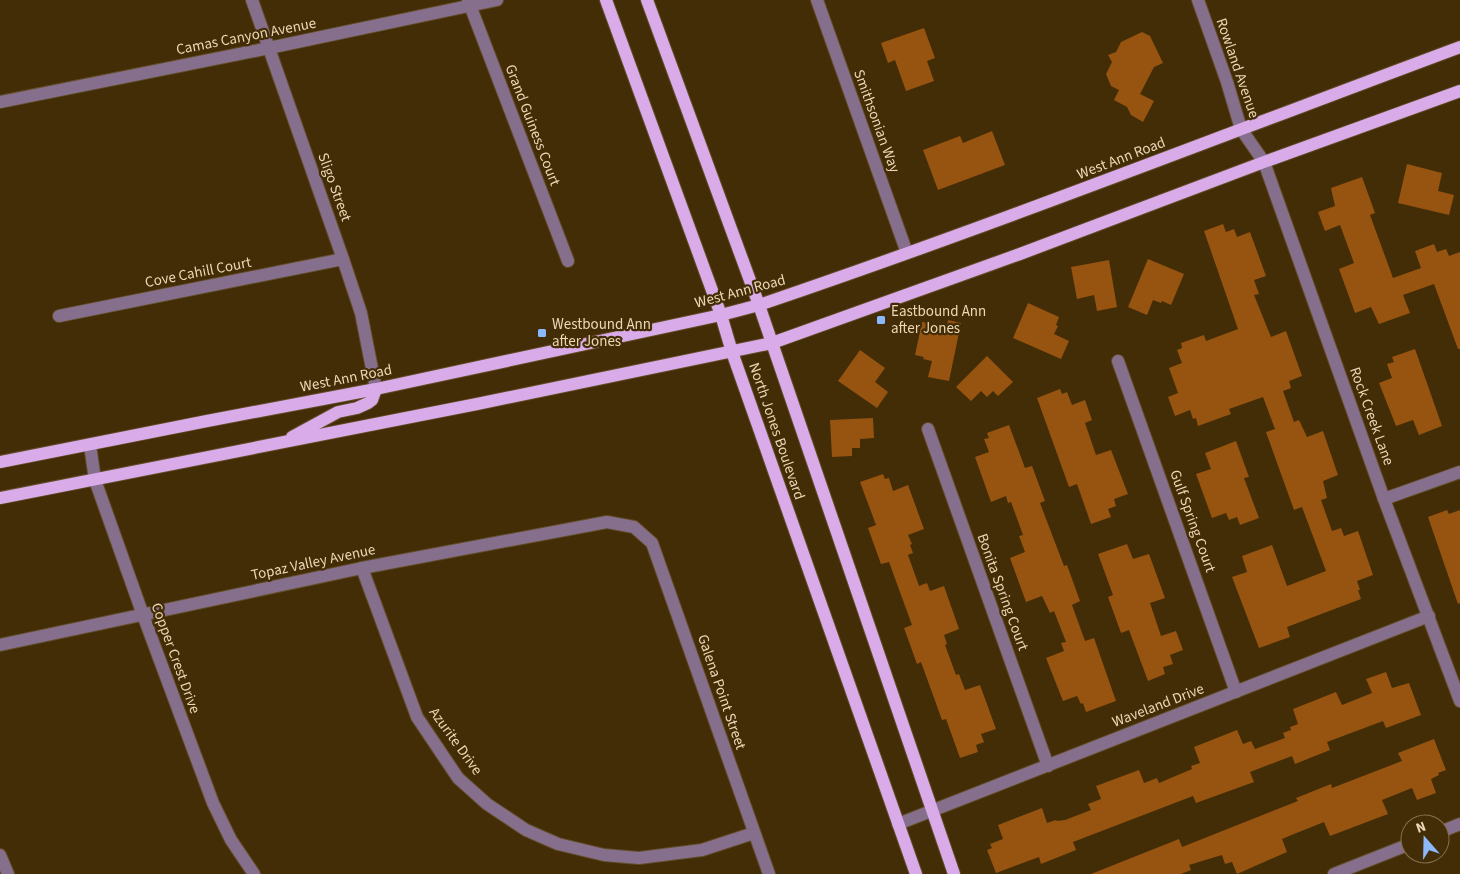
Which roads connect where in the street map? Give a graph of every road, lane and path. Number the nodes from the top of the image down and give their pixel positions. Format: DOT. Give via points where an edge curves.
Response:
graph roads {
  1 [pos="252,0"];
  2 [pos="497,0"];
  3 [pos="606,0"];
  4 [pos="646,0"];
  5 [pos="817,0"];
  6 [pos="1198,0"];
  7 [pos="469,3"];
  8 [pos="269,48"];
  9 [pos="1460,48"];
  10 [pos="1460,91"];
  11 [pos="0,102"];
  12 [pos="1241,129"];
  13 [pos="1251,145"];
  14 [pos="1264,162"];
  15 [pos="907,253"];
  16 [pos="343,259"];
  17 [pos="568,261"];
  18 [pos="759,304"];
  19 [pos="721,314"];
  20 [pos="59,316"];
  21 [pos="772,343"];
  22 [pos="732,352"];
  23 [pos="1118,361"];
  24 [pos="376,389"];
  25 [pos="928,429"];
  26 [pos="282,443"];
  27 [pos="90,445"];
  28 [pos="0,462"];
  29 [pos="1460,472"];
  30 [pos="95,480"];
  31 [pos="0,498"];
  32 [pos="1384,499"];
  33 [pos="634,527"];
  34 [pos="362,568"];
  35 [pos="143,615"];
  36 [pos="1429,616"];
  37 [pos="0,646"];
  38 [pos="1236,692"];
  39 [pos="1460,701"];
  40 [pos="1048,766"];
  41 [pos="933,811"];
  42 [pos="898,824"];
  43 [pos="754,833"];
  44 [pos="1400,848"];
  45 [pos="0,855"];
  46 [pos="8,874"];
  47 [pos="254,874"];
  48 [pos="769,874"];
  49 [pos="916,874"];
  50 [pos="954,874"];
  51 [pos="1334,874"];
  1 -- 8 [label="street, Sligo Street"];
  2 -- 7 [label="street, Camas Canyon Avenue"];
  3 -- 19 [label="main road, North Jones Boulevard"];
  4 -- 18 [label="main road, North Jones Boulevard"];
  5 -- 15 [label="street, Smithsonian Way"];
  6 -- 12 [label="street, Rowland Avenue"];
  7 -- 8 [label="street, Camas Canyon Avenue"];
  7 -- 17 [label="street, Grand Guiness Court"];
  8 -- 11 [label="street, Camas Canyon Avenue"];
  8 -- 16 [label="street, Sligo Street"];
  9 -- 12 [label="main road, West Ann Road"];
  10 -- 14 [label="main road"];
  12 -- 13 [label="street, Rowland Avenue"];
  12 -- 15 [label="main road, West Ann Road"];
  13 -- 14 [label="street, Rock Creek Lane"];
  14 -- 21 [label="main road"];
  14 -- 32 [label="street, Rock Creek Lane"];
  15 -- 18 [label="main road, West Ann Road"];
  16 -- 20 [label="street, Cove Cahill Court"];
  16 -- 24 [label="street, Sligo Street" via="361,314"];
  18 -- 19 [label="main road, West Ann Road"];
  18 -- 21 [label="main road, North Jones Boulevard"];
  19 -- 22 [label="main road, North Jones Boulevard"];
  19 -- 24 [label="main road, West Ann Road"];
  21 -- 22 [label="main road"];
  21 -- 41 [label="main road, North Jones Boulevard"];
  22 -- 26 [label="main road"];
  22 -- 42 [label="main road, North Jones Boulevard"];
  23 -- 38 [label="street, Gulf Spring Court"];
  24 -- 26 [label="main road" via="368,403 338,412"];
  24 -- 27 [label="main road, West Ann Road"];
  25 -- 40 [label="street, Bonita Spring Court"];
  26 -- 30 [label="main road"];
  27 -- 28 [label="main road, West Ann Road"];
  27 -- 30 [label="street, Copper Crest Drive"];
  29 -- 32 [label="street"];
  30 -- 31 [label="main road"];
  30 -- 35 [label="street, Copper Crest Drive"];
  32 -- 36 [label="street, Rock Creek Lane"];
  33 -- 34 [label="street, Topaz Valley Avenue" via="607,522"];
  33 -- 43 [label="street, Galena Point Street" via="652,543"];
  34 -- 35 [label="street, Topaz Valley Avenue"];
  34 -- 43 [label="street, Azurite Drive" via="417,717 458,778 486,804 526,830 558,844 604,855 638,858 702,850"];
  35 -- 37 [label="street, Topaz Valley Avenue"];
  35 -- 47 [label="street, Copper Crest Drive" via="213,803 231,840"];
  36 -- 38 [label="street, Waveland Drive"];
  36 -- 39 [label="street, Rock Creek Lane"];
  38 -- 40 [label="street, Waveland Drive"];
  40 -- 41 [label="street, Waveland Drive"];
  41 -- 42 [label="street, Waveland Drive"];
  41 -- 50 [label="main road, North Jones Boulevard"];
  42 -- 49 [label="main road, North Jones Boulevard"];
  43 -- 48 [label="street, Galena Point Street"];
  44 -- 51 [label="street"];
  45 -- 46 [label="street"];
}
